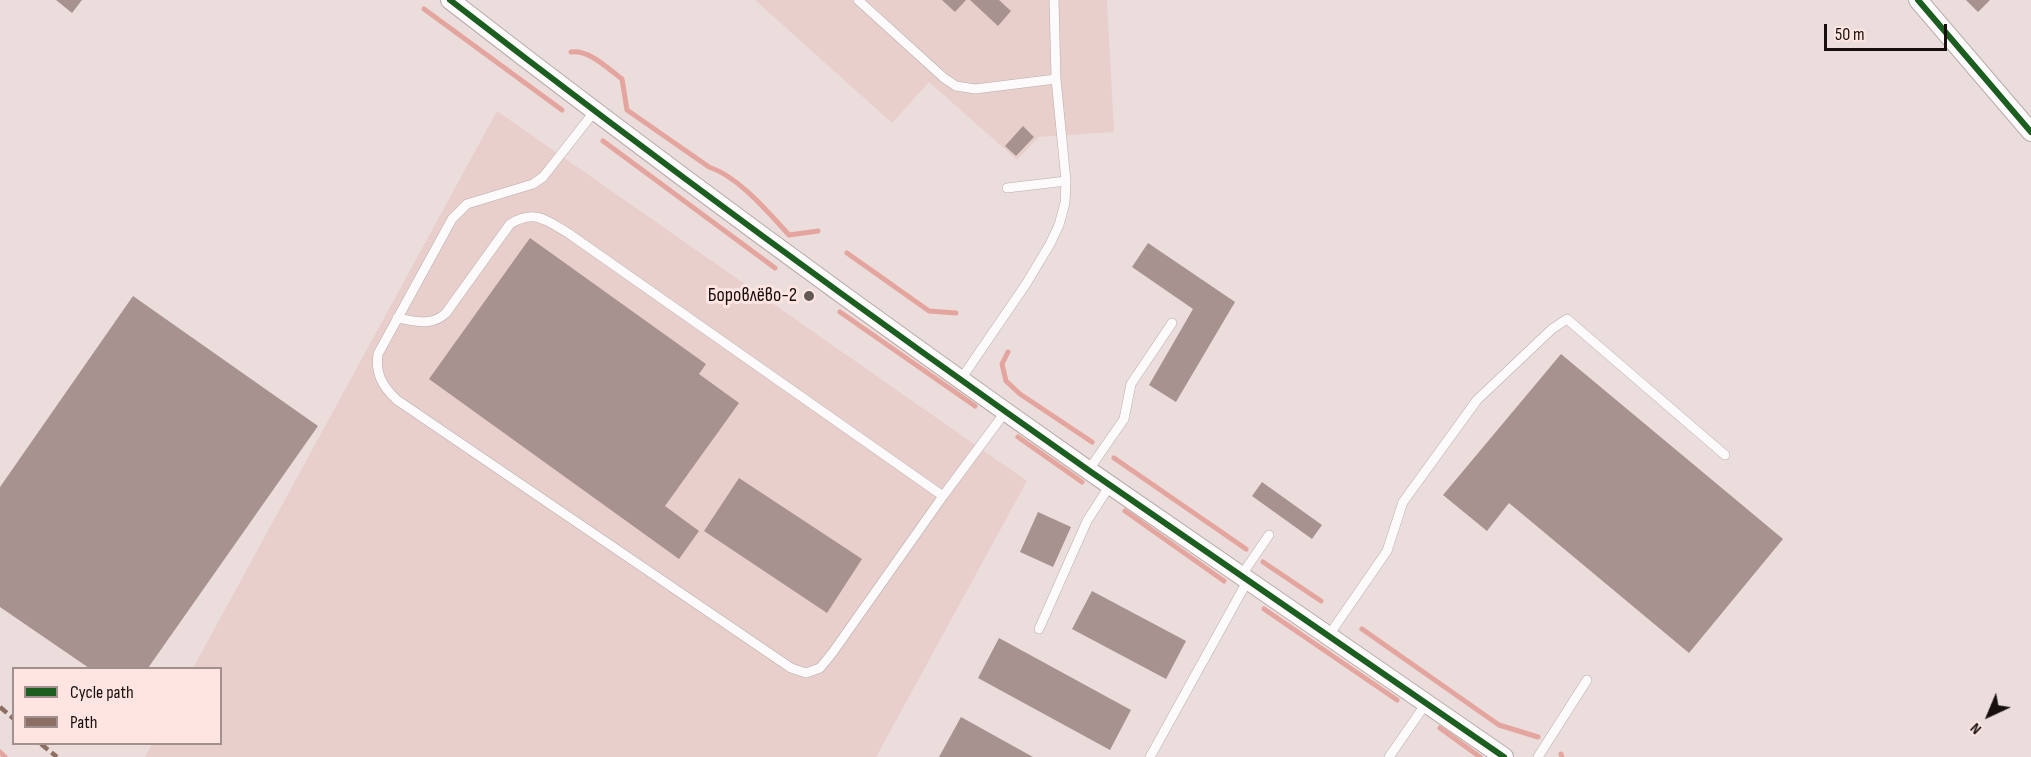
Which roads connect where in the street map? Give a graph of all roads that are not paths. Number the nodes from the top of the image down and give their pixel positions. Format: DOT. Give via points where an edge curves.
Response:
graph roads {
  1 [pos="450,0"];
  2 [pos="858,0"];
  3 [pos="1054,0"];
  4 [pos="1918,0"];
  5 [pos="1056,80"];
  6 [pos="594,112"];
  7 [pos="2031,132"];
  8 [pos="1066,181"];
  9 [pos="1007,188"];
  10 [pos="397,318"];
  11 [pos="1172,323"];
  12 [pos="961,380"];
  13 [pos="1006,411"];
  14 [pos="1725,454"];
  15 [pos="1088,471"];
  16 [pos="1110,485"];
  17 [pos="943,496"];
  18 [pos="1269,535"];
  19 [pos="1244,578"];
  20 [pos="1039,629"];
  21 [pos="1329,635"];
  22 [pos="1587,680"];
  23 [pos="1427,702"];
  24 [pos="1150,757"];
  25 [pos="1389,757"];
  26 [pos="1504,757"];
  27 [pos="1538,757"];
  1 -- 6 [label="street"];
  2 -- 5 [label="lane" via="956,86 975,89"];
  3 -- 5 [label="lane"];
  4 -- 7 [label="street"];
  5 -- 8 [label="lane"];
  6 -- 10 [label="lane" via="543,177 533,184 467,204 459,211"];
  6 -- 12 [label="street"];
  8 -- 9 [label="lane"];
  8 -- 12 [label="lane" via="1065,203 1050,244"];
  10 -- 17 [label="lane" via="439,320 510,224 532,215 568,233"];
  10 -- 17 [label="lane" via="376,364 384,387 397,400 798,672 820,668"];
  11 -- 15 [label="lane" via="1131,384 1124,418"];
  12 -- 13 [label="street"];
  13 -- 15 [label="street"];
  13 -- 17 [label="lane"];
  14 -- 21 [label="lane" via="1567,319 1552,328 1477,400 1403,502 1387,551"];
  15 -- 16 [label="street"];
  16 -- 19 [label="street"];
  16 -- 20 [label="lane" via="1088,521"];
  18 -- 19 [label="lane"];
  19 -- 21 [label="street"];
  19 -- 24 [label="lane"];
  21 -- 23 [label="street"];
  22 -- 27 [label="lane"];
  23 -- 25 [label="lane"];
  23 -- 26 [label="street"];
}
